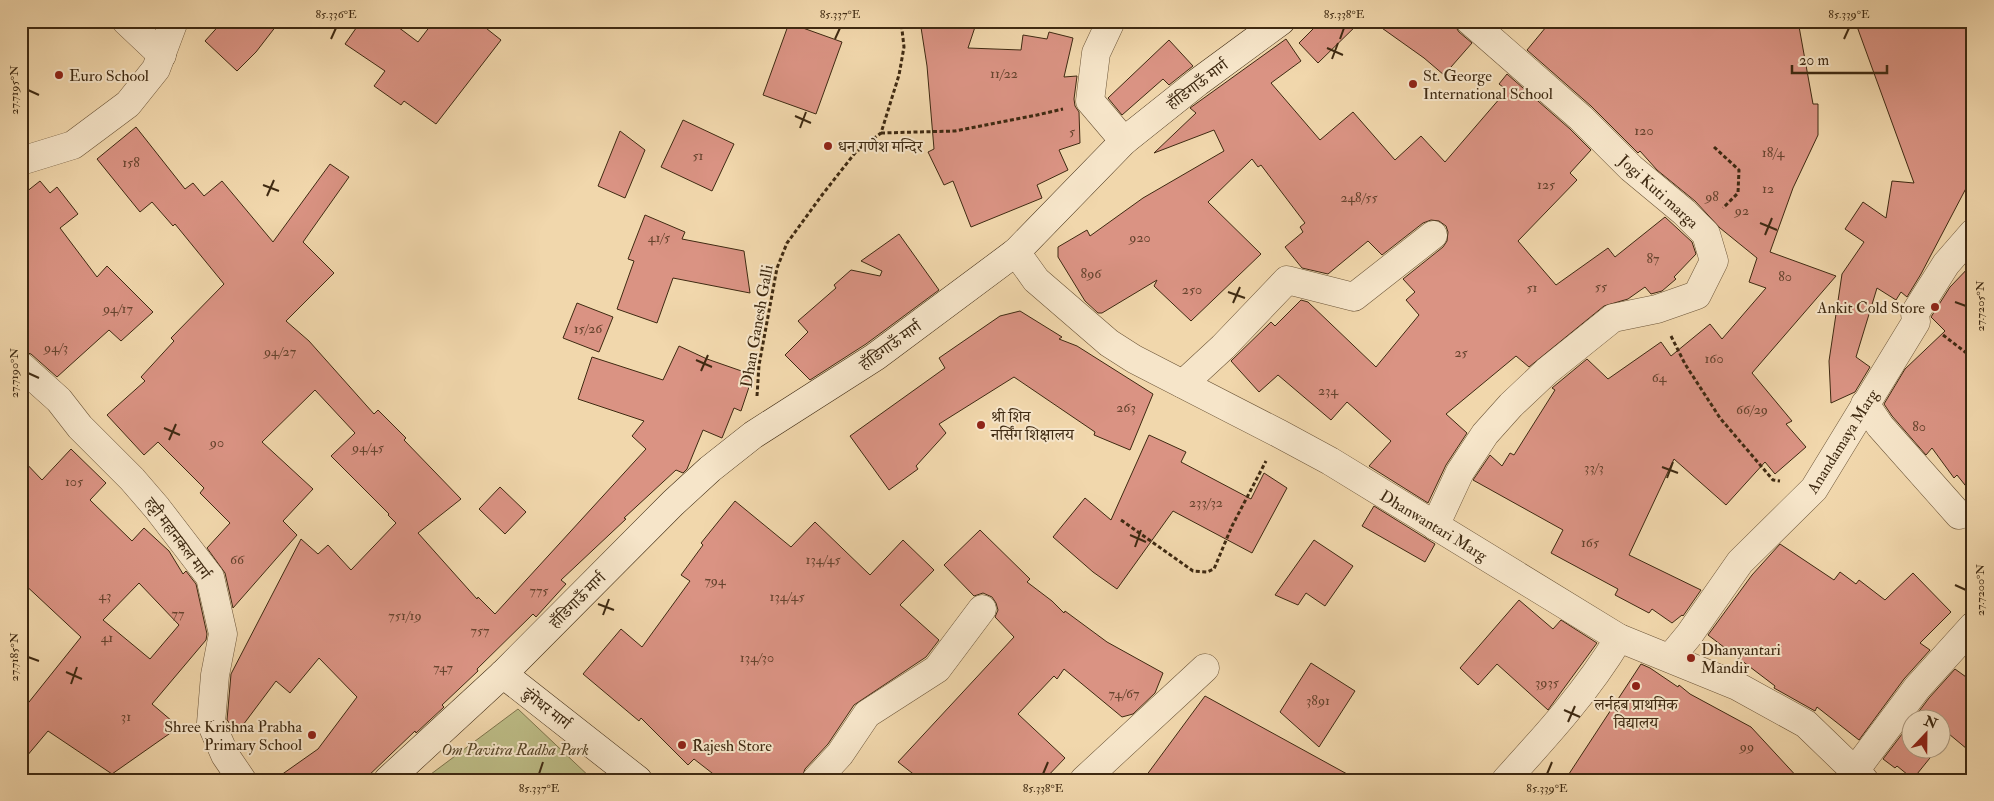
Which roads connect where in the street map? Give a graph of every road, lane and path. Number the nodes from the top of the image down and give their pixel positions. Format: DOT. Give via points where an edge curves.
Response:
graph roads {
  1 [pos="126,21"];
  2 [pos="174,21"];
  3 [pos="901,21"];
  4 [pos="1112,21"];
  5 [pos="1281,21"];
  6 [pos="1470,21"];
  7 [pos="162,55"];
  8 [pos="1090,101"];
  9 [pos="881,132"];
  10 [pos="1124,140"];
  11 [pos="1714,147"];
  12 [pos="21,161"];
  13 [pos="1973,233"];
  14 [pos="1706,234"];
  15 [pos="1432,235"];
  16 [pos="1016,252"];
  17 [pos="1657,309"];
  18 [pos="21,366"];
  19 [pos="1183,384"];
  20 [pos="1865,404"];
  21 [pos="1280,434"];
  22 [pos="753,435"];
  23 [pos="1814,489"];
  24 [pos="1958,515"];
  25 [pos="1121,520"];
  26 [pos="1435,526"];
  27 [pos="982,609"];
  28 [pos="1973,626"];
  29 [pos="1620,638"];
  30 [pos="1670,658"];
  31 [pos="1205,668"];
  32 [pos="503,674"];
  33 [pos="1859,776"];
  34 [pos="242,780"];
  35 [pos="388,780"];
  36 [pos="638,780"];
  37 [pos="816,780"];
  38 [pos="1084,780"];
  39 [pos="1506,780"];
  1 -- 7 [label="street"];
  2 -- 7 [label="street"];
  3 -- 9 [label="path" via="904,47"];
  4 -- 8 [label="street" via="1096,53"];
  5 -- 10 [label="street, हाँडिगाऊँ मार्ग"];
  6 -- 14 [label="street, Jogi Kuti marga"];
  7 -- 12 [label="street" via="128,104 73,145"];
  8 -- 9 [label="path" via="1036,116 955,131"];
  8 -- 10 [label="street"];
  9 -- 22 [label="path, Dhan Ganesh Galli" via="855,153 787,242 776,268 759,365"];
  10 -- 16 [label="street, हाँडिगाऊँ मार्ग"];
  11 -- 14 [label="path" via="1739,170 1740,178 1738,192"];
  13 -- 20 [label="street, Anandamaya Marg" via="1946,264 1914,313 1916,322"];
  14 -- 17 [label="street, Jogi Kuti marga" via="1714,261 1697,294"];
  15 -- 19 [label="street" via="1354,297 1287,280"];
  16 -- 19 [label="street, Dhanwantari Marg" via="1036,280 1109,343"];
  16 -- 22 [label="street, हाँडिगाऊँ मार्ग" via="875,357"];
  17 -- 23 [label="path" via="1685,364 1720,418 1773,480"];
  17 -- 26 [label="street, Jogi Kuti marga" via="1613,318 1547,371 1511,405 1485,434 1460,472"];
  18 -- 34 [label="street, हट्टी महानकल मार्ग" via="59,400 80,427 132,479 210,577 223,634 211,723 225,755"];
  19 -- 21 [label="street, Dhanwantari Marg"];
  20 -- 23 [label="street, Anandamaya Marg"];
  20 -- 24 [label="street" via="1880,426"];
  21 -- 25 [label="path" via="1232,526 1214,569 1193,571"];
  21 -- 26 [label="street, Dhanwantari Marg"];
  22 -- 32 [label="street, हाँडिगाऊँ मार्ग" via="673,502"];
  23 -- 30 [label="street, Anandamaya Marg" via="1740,562"];
  26 -- 29 [label="street, Dhanwantari Marg"];
  27 -- 37 [label="street" via="937,669 867,714 840,754"];
  28 -- 33 [label="street" via="1917,688"];
  29 -- 30 [label="street, Dhanwantari Marg"];
  29 -- 39 [label="street" via="1563,718"];
  30 -- 33 [label="street, Dhanwantari Marg" via="1737,686 1806,724"];
  31 -- 38 [label="street"];
  32 -- 35 [label="street, हाँडिगाऊँ मार्ग"];
  32 -- 36 [label="street, ढुंगेधर मार्ग"];
}
